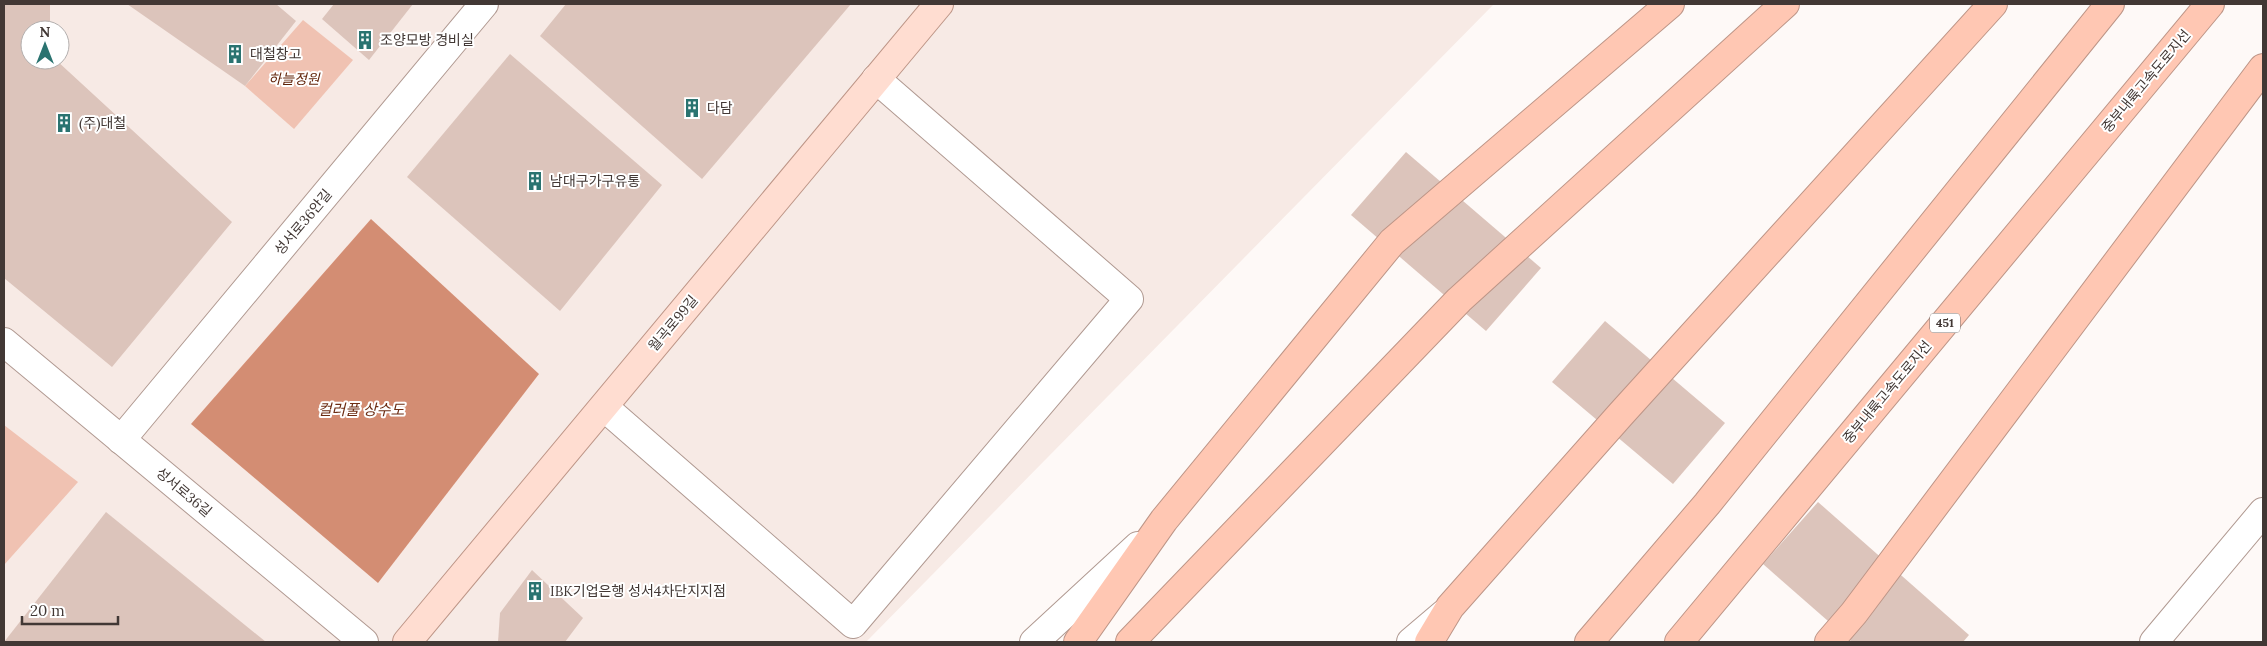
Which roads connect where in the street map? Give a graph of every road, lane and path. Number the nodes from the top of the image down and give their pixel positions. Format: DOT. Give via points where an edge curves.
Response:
graph roads {
  1 [pos="484,4"];
  2 [pos="939,4"];
  3 [pos="1670,4"];
  4 [pos="1785,4"];
  5 [pos="1993,4"];
  6 [pos="2110,4"];
  7 [pos="2210,4"];
  8 [pos="2263,68"];
  9 [pos="876,79"];
  10 [pos="4,342"];
  11 [pos="604,407"];
  12 [pos="122,440"];
  13 [pos="2263,512"];
  14 [pos="1164,520"];
  15 [pos="1450,608"];
  16 [pos="364,642"];
  17 [pos="407,642"];
  18 [pos="1034,642"];
  19 [pos="1078,642"];
  20 [pos="1130,642"];
  21 [pos="1412,642"];
  22 [pos="1430,642"];
  23 [pos="1589,642"];
  24 [pos="1679,642"];
  25 [pos="1828,642"];
  26 [pos="2154,642"];
  1 -- 12 [label="street, 성서로36안길"];
  2 -- 9 [label="main road, 월곡로99길"];
  3 -- 14 [label="highway" via="1392,242"];
  4 -- 20 [label="highway" via="1458,300"];
  5 -- 15 [label="highway" via="1627,406"];
  6 -- 23 [label="highway" via="1707,504"];
  7 -- 24 [label="highway, 중부내륙고속도로지선 / 451"];
  8 -- 25 [label="highway" via="1854,613"];
  9 -- 11 [label="main road, 월곡로99길"];
  9 -- 11 [label="street" via="1129,299 853,624"];
  10 -- 12 [label="street, 성서로36길"];
  11 -- 17 [label="main road, 월곡로99길"];
  12 -- 16 [label="street, 성서로36길"];
  13 -- 26 [label="street"];
  14 -- 18 [label="street"];
  14 -- 19 [label="highway"];
  15 -- 21 [label="street"];
  15 -- 22 [label="highway"];
}
